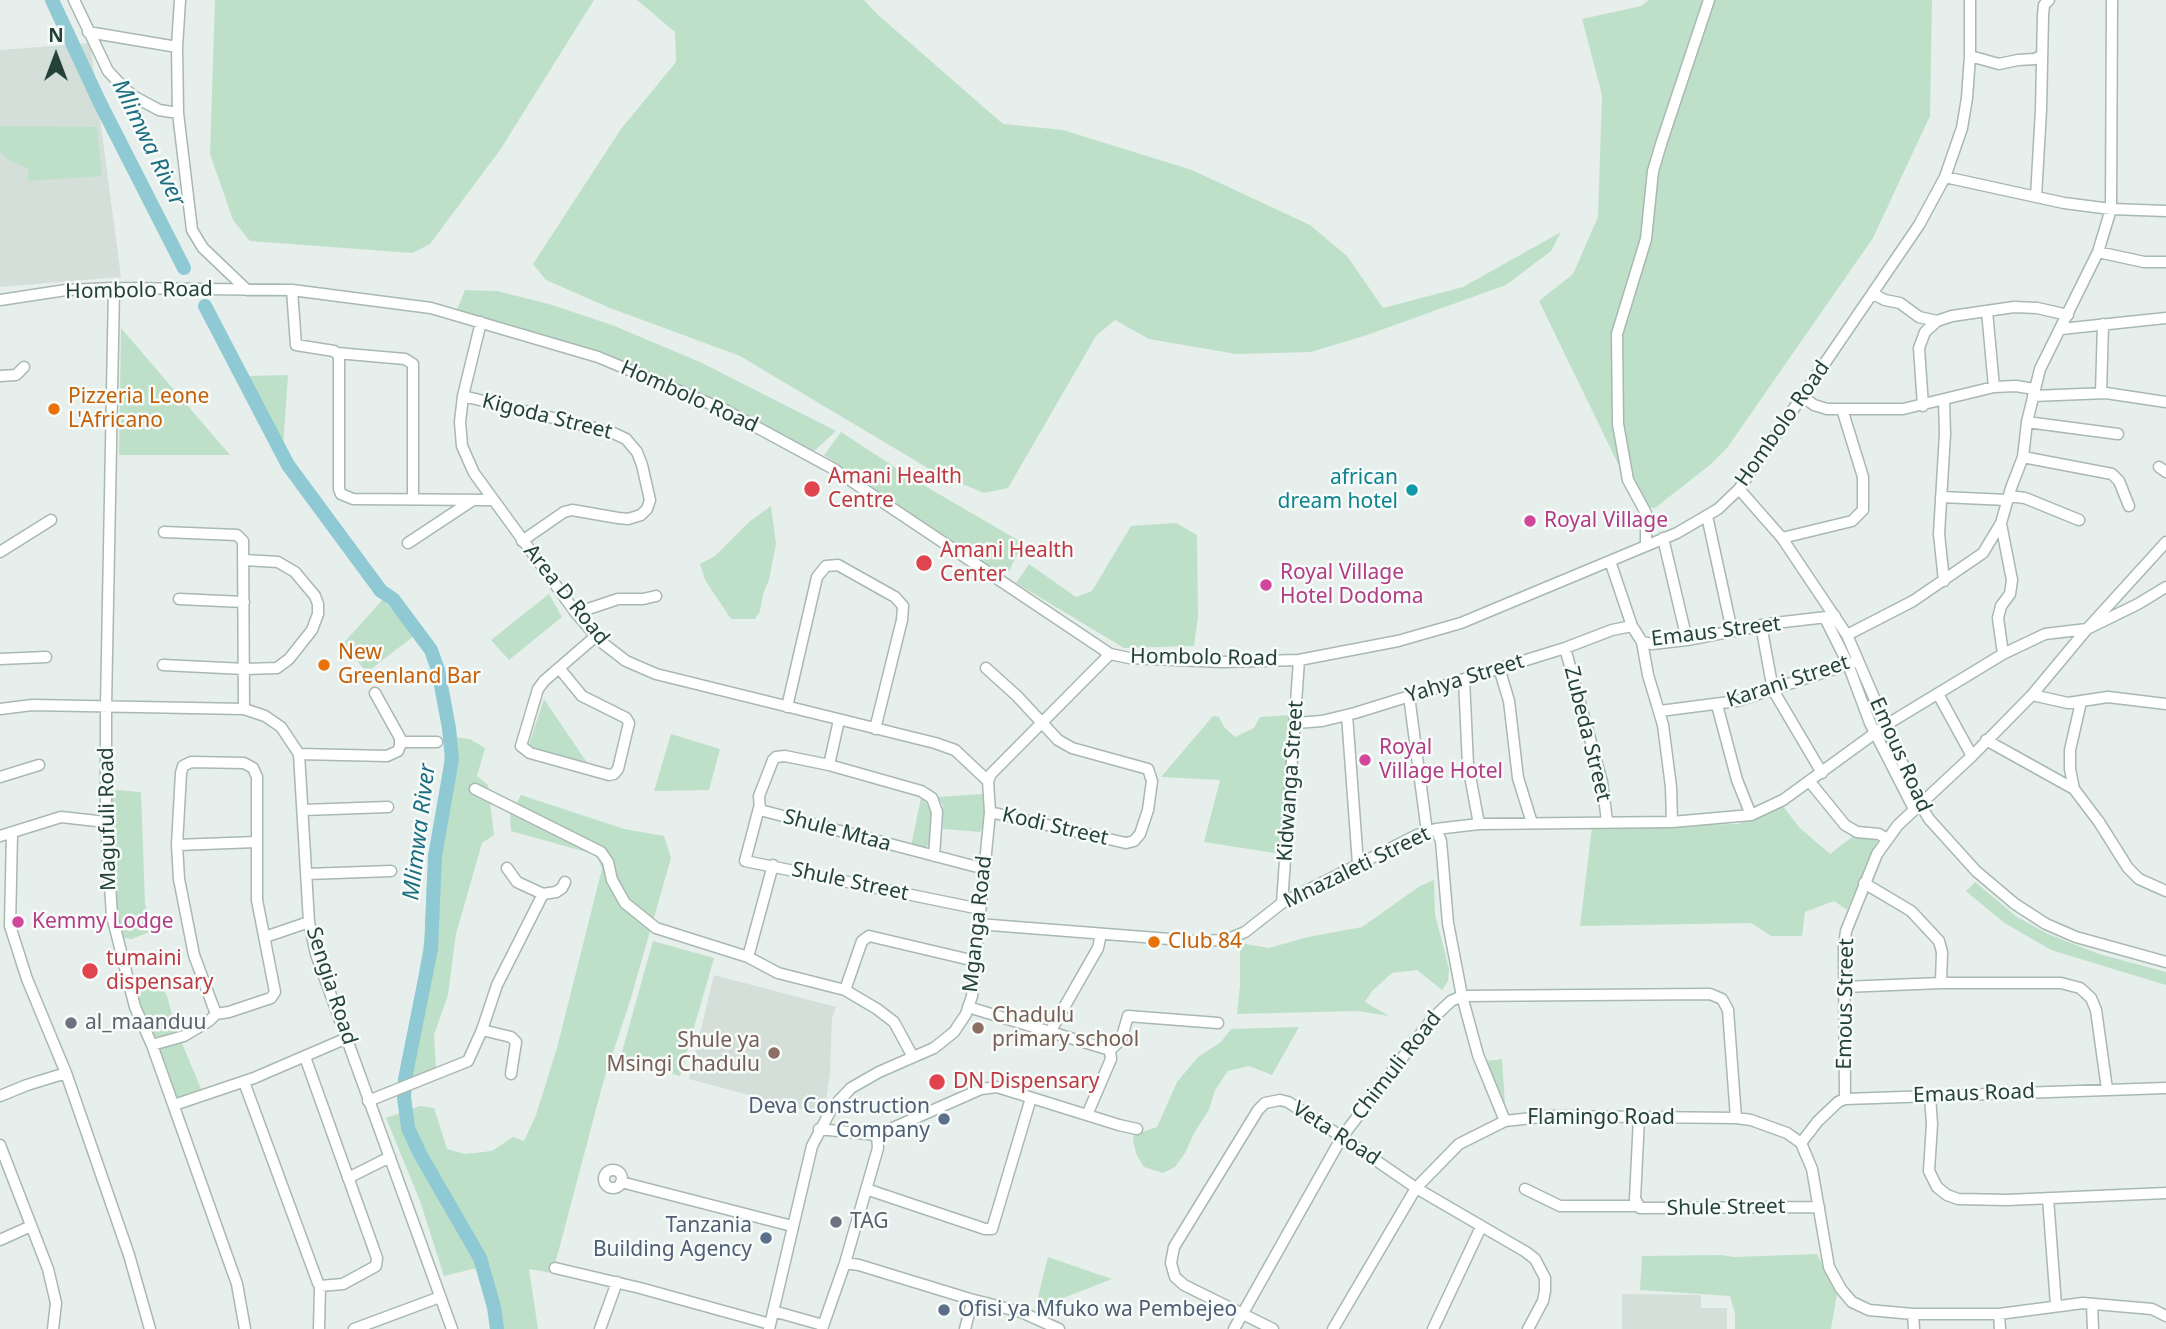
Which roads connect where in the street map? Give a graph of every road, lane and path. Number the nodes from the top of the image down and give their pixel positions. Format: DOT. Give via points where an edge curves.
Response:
graph roads {
  1 [pos="74,0"];
  2 [pos="180,0"];
  3 [pos="1709,0"];
  4 [pos="1970,0"];
  5 [pos="2049,0"];
  6 [pos="2111,0"];
  7 [pos="88,32"];
  8 [pos="177,47"];
  9 [pos="1970,55"];
  10 [pos="2042,55"];
  11 [pos="178,113"];
  12 [pos="1945,177"];
  13 [pos="2036,197"];
  14 [pos="2111,209"];
  15 [pos="2166,211"];
  16 [pos="2098,252"];
  17 [pos="2166,262"];
  18 [pos="114,288"];
  19 [pos="247,290"];
  20 [pos="292,290"];
  21 [pos="1872,294"];
  22 [pos="0,300"];
  23 [pos="1987,311"];
  24 [pos="2068,316"];
  25 [pos="2166,318"];
  26 [pos="1937,321"];
  27 [pos="481,322"];
  28 [pos="2103,324"];
  29 [pos="2061,329"];
  30 [pos="337,353"];
  31 [pos="24,367"];
  32 [pos="0,376"];
  33 [pos="1994,387"];
  34 [pos="2033,393"];
  35 [pos="2101,393"];
  36 [pos="463,396"];
  37 [pos="1803,397"];
  38 [pos="1944,400"];
  39 [pos="2166,402"];
  40 [pos="1923,406"];
  41 [pos="1842,409"];
  42 [pos="2027,422"];
  43 [pos="2118,434"];
  44 [pos="2023,457"];
  45 [pos="1739,489"];
  46 [pos="1941,497"];
  47 [pos="2009,498"];
  48 [pos="413,499"];
  49 [pos="473,500"];
  50 [pos="493,500"];
  51 [pos="2129,506"];
  52 [pos="1707,516"];
  53 [pos="51,520"];
  54 [pos="2079,520"];
  55 [pos="2001,523"];
  56 [pos="164,532"];
  57 [pos="1663,538"];
  58 [pos="1782,538"];
  59 [pos="522,541"];
  60 [pos="2166,542"];
  61 [pos="408,543"];
  62 [pos="1646,546"];
  63 [pos="0,552"];
  64 [pos="245,560"];
  65 [pos="1610,561"];
  66 [pos="1944,581"];
  67 [pos="2166,587"];
  68 [pos="656,596"];
  69 [pos="178,599"];
  70 [pos="244,602"];
  71 [pos="576,613"];
  72 [pos="1830,617"];
  73 [pos="1761,625"];
  74 [pos="1632,626"];
  75 [pos="2087,629"];
  76 [pos="1732,631"];
  77 [pos="1847,635"];
  78 [pos="596,636"];
  79 [pos="1688,640"];
  80 [pos="1642,642"];
  81 [pos="1565,648"];
  82 [pos="1111,654"];
  83 [pos="2003,654"];
  84 [pos="46,657"];
  85 [pos="0,659"];
  86 [pos="1300,660"];
  87 [pos="1853,662"];
  88 [pos="163,666"];
  89 [pos="559,668"];
  90 [pos="986,668"];
  91 [pos="1499,668"];
  92 [pos="245,669"];
  93 [pos="1464,679"];
  94 [pos="1773,691"];
  95 [pos="375,693"];
  96 [pos="1938,694"];
  97 [pos="2032,695"];
  98 [pos="1409,696"];
  99 [pos="2081,702"];
  100 [pos="2166,704"];
  101 [pos="1717,705"];
  102 [pos="106,706"];
  103 [pos="788,707"];
  104 [pos="0,709"];
  105 [pos="244,709"];
  106 [pos="1660,711"];
  107 [pos="1346,715"];
  108 [pos="839,720"];
  109 [pos="1041,723"];
  110 [pos="1296,723"];
  111 [pos="1886,725"];
  112 [pos="875,729"];
  113 [pos="1875,733"];
  114 [pos="1986,740"];
  115 [pos="401,742"];
  116 [pos="437,742"];
  117 [pos="299,754"];
  118 [pos="1972,756"];
  119 [pos="39,765"];
  120 [pos="829,765"];
  121 [pos="1822,772"];
  122 [pos="0,777"];
  123 [pos="988,781"];
  124 [pos="1810,782"];
  125 [pos="475,789"];
  126 [pos="2074,789"];
  127 [pos="388,807"];
  128 [pos="1917,807"];
  129 [pos="759,808"];
  130 [pos="303,810"];
  131 [pos="990,812"];
  132 [pos="1751,815"];
  133 [pos="1607,821"];
  134 [pos="106,822"];
  135 [pos="1672,822"];
  136 [pos="1532,823"];
  137 [pos="1479,824"];
  138 [pos="1431,830"];
  139 [pos="12,833"];
  140 [pos="0,836"];
  141 [pos="1887,839"];
  142 [pos="256,842"];
  143 [pos="177,845"];
  144 [pos="934,856"];
  145 [pos="1358,864"];
  146 [pos="773,866"];
  147 [pos="507,868"];
  148 [pos="985,869"];
  149 [pos="391,871"];
  150 [pos="307,874"];
  151 [pos="565,882"];
  152 [pos="1864,883"];
  153 [pos="2166,891"];
  154 [pos="543,894"];
  155 [pos="1282,902"];
  156 [pos="980,909"];
  157 [pos="309,922"];
  158 [pos="978,924"];
  159 [pos="5,926"];
  160 [pos="1101,934"];
  161 [pos="265,937"];
  162 [pos="748,957"];
  163 [pos="975,961"];
  164 [pos="2166,962"];
  165 [pos="1941,984"];
  166 [pos="1844,988"];
  167 [pos="845,990"];
  168 [pos="1462,996"];
  169 [pos="968,1007"];
  170 [pos="216,1014"];
  171 [pos="1218,1023"];
  172 [pos="482,1030"];
  173 [pos="1050,1032"];
  174 [pos="347,1038"];
  175 [pos="152,1045"];
  176 [pos="1110,1050"];
  177 [pos="305,1057"];
  178 [pos="913,1057"];
  179 [pos="66,1073"];
  180 [pos="511,1074"];
  181 [pos="244,1082"];
  182 [pos="2166,1088"];
  183 [pos="2107,1089"];
  184 [pos="0,1096"];
  185 [pos="1930,1096"];
  186 [pos="1031,1098"];
  187 [pos="1845,1099"];
  188 [pos="368,1101"];
  189 [pos="174,1105"];
  190 [pos="1087,1115"];
  191 [pos="1639,1118"];
  192 [pos="1736,1118"];
  193 [pos="1505,1121"];
  194 [pos="819,1129"];
  195 [pos="1137,1129"];
  196 [pos="877,1135"];
  197 [pos="1342,1137"];
  198 [pos="1801,1143"];
  199 [pos="1,1149"];
  200 [pos="390,1157"];
  201 [pos="348,1178"];
  202 [pos="621,1182"];
  203 [pos="1416,1188"];
  204 [pos="866,1189"];
  205 [pos="1525,1189"];
  206 [pos="2166,1193"];
  207 [pos="2048,1198"];
  208 [pos="1637,1206"];
  209 [pos="1819,1206"];
  210 [pos="31,1226"];
  211 [pos="792,1226"];
  212 [pos="1481,1227"];
  213 [pos="0,1240"];
  214 [pos="845,1263"];
  215 [pos="555,1268"];
  216 [pos="617,1282"];
  217 [pos="320,1286"];
  218 [pos="440,1297"];
  219 [pos="970,1299"];
  220 [pos="2092,1304"];
  221 [pos="2056,1306"];
  222 [pos="773,1311"];
  223 [pos="1242,1313"];
  224 [pos="1913,1314"];
  225 [pos="1999,1314"];
  226 [pos="2166,1316"];
  227 [pos="769,1326"];
  228 [pos="823,1327"];
  229 [pos="53,1329"];
  230 [pos="150,1329"];
  231 [pos="245,1329"];
  232 [pos="319,1329"];
  233 [pos="354,1329"];
  234 [pos="452,1329"];
  235 [pos="600,1329"];
  236 [pos="965,1329"];
  237 [pos="1059,1329"];
  238 [pos="1234,1329"];
  239 [pos="1273,1329"];
  240 [pos="1333,1329"];
  241 [pos="1433,1329"];
  242 [pos="1528,1329"];
  243 [pos="1914,1329"];
  244 [pos="2000,1329"];
  245 [pos="2093,1329"];
  1 -- 7 [label="street"];
  2 -- 8 [label="street"];
  3 -- 62 [label="street" via="1653,171 1646,239 1617,334 1618,425 1628,480 1646,513"];
  4 -- 9 [label="street, Hombolo Road"];
  5 -- 10 [label="street" via="2044,5"];
  6 -- 14 [label="street"];
  7 -- 8 [label="street"];
  7 -- 11 [label="street" via="108,71 133,96 159,110"];
  8 -- 11 [label="street"];
  9 -- 10 [label="street" via="1999,64"];
  9 -- 12 [label="street, Hombolo Road" via="1962,128"];
  10 -- 13 [label="street"];
  11 -- 19 [label="street" via="192,230 203,248"];
  12 -- 13 [label="street"];
  12 -- 21 [label="street, Hombolo Road"];
  13 -- 14 [label="street"];
  14 -- 15 [label="street"];
  14 -- 16 [label="street"];
  16 -- 17 [label="street"];
  16 -- 24 [label="street"];
  18 -- 19 [label="street, Hombolo Road"];
  18 -- 22 [label="street, Hombolo Road"];
  18 -- 102 [label="street, Magufuli Road"];
  19 -- 20 [label="street, Hombolo Road"];
  20 -- 27 [label="street, Hombolo Road" via="431,308"];
  20 -- 30 [label="street" via="296,345"];
  21 -- 26 [label="street"];
  21 -- 37 [label="street, Hombolo Road"];
  23 -- 24 [label="street" via="2025,307"];
  23 -- 26 [label="street"];
  23 -- 33 [label="street"];
  24 -- 29 [label="street"];
  25 -- 28 [label="street"];
  26 -- 40 [label="street" via="1925,332 1919,348"];
  27 -- 36 [label="street, Area D Road"];
  27 -- 82 [label="street, Hombolo Road" via="598,357 736,416 832,468"];
  28 -- 29 [label="street"];
  28 -- 35 [label="street"];
  29 -- 34 [label="street" via="2049,347"];
  30 -- 48 [label="street" via="405,359 413,364"];
  30 -- 48 [label="street" via="339,492 353,499"];
  31 -- 32 [label="street" via="16,375"];
  33 -- 34 [label="street" via="2016,386"];
  33 -- 38 [label="street"];
  34 -- 35 [label="street"];
  34 -- 42 [label="street"];
  35 -- 39 [label="street"];
  36 -- 50 [label="street, Area D Road" via="462,446"];
  36 -- 59 [label="street, Kigoda Street" via="611,432 626,439 637,452 649,500 641,515 628,519 572,510"];
  37 -- 41 [label="street" via="1814,405"];
  37 -- 45 [label="street, Hombolo Road"];
  38 -- 40 [label="street"];
  38 -- 46 [label="street"];
  40 -- 41 [label="street"];
  41 -- 58 [label="street" via="1863,477 1863,510 1842,525"];
  42 -- 43 [label="street"];
  42 -- 44 [label="street"];
  44 -- 47 [label="street"];
  44 -- 51 [label="street" via="2112,474"];
  45 -- 52 [label="street, Hombolo Road"];
  45 -- 58 [label="street, Emous Road"];
  46 -- 47 [label="street"];
  46 -- 66 [label="street"];
  47 -- 54 [label="street" via="2025,498"];
  47 -- 55 [label="street"];
  48 -- 49 [label="street"];
  49 -- 50 [label="street"];
  49 -- 61 [label="street"];
  50 -- 59 [label="street, Area D Road"];
  52 -- 57 [label="street, Hombolo Road"];
  52 -- 76 [label="street"];
  53 -- 63 [label="street"];
  55 -- 66 [label="street" via="1983,553"];
  55 -- 83 [label="street" via="2012,580 1998,618"];
  56 -- 64 [label="street" via="237,535 243,541"];
  57 -- 62 [label="street, Hombolo Road"];
  57 -- 79 [label="street"];
  58 -- 72 [label="street, Emous Road"];
  59 -- 71 [label="street, Area D Road"];
  60 -- 75 [label="street, Emous Street"];
  62 -- 65 [label="street, Hombolo Road"];
  64 -- 70 [label="street"];
  64 -- 92 [label="street" via="287,565 315,596 318,614 312,630 283,664 268,670"];
  65 -- 74 [label="street, Emaus Street"];
  65 -- 86 [label="street, Hombolo Road" via="1461,623"];
  66 -- 77 [label="street"];
  67 -- 75 [label="street"];
  68 -- 71 [label="street" via="618,599"];
  69 -- 70 [label="street"];
  70 -- 92 [label="street"];
  71 -- 78 [label="street, Area D Road"];
  72 -- 73 [label="street, Emaus Street"];
  72 -- 77 [label="street, Emous Road"];
  72 -- 87 [label="street"];
  73 -- 76 [label="street, Emaus Street"];
  73 -- 94 [label="street"];
  74 -- 80 [label="street, Emaus Street"];
  74 -- 81 [label="street, Yahya Street"];
  75 -- 83 [label="street, Mnazaleti Street" via="2045,634"];
  75 -- 97 [label="street, Emous Street"];
  76 -- 79 [label="street, Emaus Street"];
  77 -- 87 [label="street, Emous Road"];
  78 -- 89 [label="street"];
  78 -- 103 [label="street, Area D Road" via="626,661 656,674"];
  79 -- 80 [label="street, Emaus Street"];
  80 -- 106 [label="street"];
  81 -- 91 [label="street, Yahya Street"];
  81 -- 133 [label="street, Zubeda Street" via="1599,769"];
  82 -- 86 [label="street, Hombolo Road" via="1222,662"];
  82 -- 109 [label="street"];
  83 -- 96 [label="street, Mnazaleti Street"];
  84 -- 85 [label="street"];
  86 -- 110 [label="street, Kidwanga Street"];
  87 -- 94 [label="street, Karani Street"];
  87 -- 111 [label="street, Emous Road"];
  87 -- 113 [label="street"];
  88 -- 92 [label="street"];
  89 -- 89 [label="street" via="538,689 523,749 614,774 629,723 582,695"];
  90 -- 109 [label="street"];
  91 -- 93 [label="street, Yahya Street"];
  91 -- 136 [label="street" via="1509,701 1518,778"];
  92 -- 105 [label="street"];
  93 -- 98 [label="street, Yahya Street"];
  93 -- 137 [label="street" via="1468,765"];
  94 -- 101 [label="street, Karani Street"];
  94 -- 121 [label="street"];
  95 -- 115 [label="street"];
  96 -- 111 [label="street, Mnazaleti Street"];
  96 -- 118 [label="street"];
  97 -- 99 [label="street"];
  97 -- 114 [label="street, Emous Street"];
  98 -- 107 [label="street, Yahya Street"];
  98 -- 138 [label="street"];
  99 -- 100 [label="street" via="2108,697"];
  99 -- 126 [label="street" via="2070,750"];
  101 -- 106 [label="street, Karani Street"];
  101 -- 132 [label="street, Karani Street"];
  102 -- 104 [label="street"];
  102 -- 105 [label="street"];
  102 -- 134 [label="street, Magufuli Road"];
  103 -- 108 [label="street, Area D Road"];
  103 -- 112 [label="street" via="817,577 826,566 838,565 903,606"];
  105 -- 117 [label="street" via="281,727"];
  106 -- 135 [label="street"];
  107 -- 110 [label="street, Yahya Street"];
  107 -- 145 [label="street"];
  108 -- 112 [label="street, Area D Road"];
  108 -- 120 [label="street"];
  109 -- 123 [label="street"];
  109 -- 131 [label="street, Kodi Street" via="1072,748 1148,769 1152,781 1140,834 1126,843"];
  110 -- 155 [label="street, Kidwanga Street"];
  111 -- 113 [label="street, Mnazaleti Street"];
  111 -- 128 [label="street, Emous Road"];
  112 -- 123 [label="street, Area D Road" via="955,750"];
  113 -- 121 [label="street, Mnazaleti Street"];
  113 -- 128 [label="street"];
  114 -- 118 [label="street, Emous Street"];
  114 -- 126 [label="street"];
  115 -- 116 [label="street"];
  115 -- 117 [label="street" via="398,751 387,756"];
  117 -- 130 [label="street, Sengia Road"];
  118 -- 128 [label="street, Emous Street"];
  119 -- 122 [label="street"];
  120 -- 129 [label="street, Shule Mtaa" via="776,757"];
  120 -- 144 [label="street" via="932,797 937,812"];
  121 -- 124 [label="street, Mnazaleti Street"];
  123 -- 131 [label="street, Mganga Road"];
  124 -- 132 [label="street, Mnazaleti Street"];
  124 -- 141 [label="street" via="1844,825"];
  125 -- 162 [label="street" via="601,852 625,904 656,928"];
  126 -- 153 [label="street" via="2128,868"];
  127 -- 130 [label="street"];
  128 -- 141 [label="street, Emous Street"];
  128 -- 164 [label="street, Emous Road" via="1976,871 2046,924"];
  129 -- 144 [label="street, Shule Mtaa"];
  129 -- 146 [label="street" via="745,861"];
  130 -- 150 [label="street, Sengia Road"];
  131 -- 148 [label="street, Mganga Road"];
  132 -- 135 [label="street, Mnazaleti Street"];
  133 -- 135 [label="street, Mnazaleti Street"];
  133 -- 136 [label="street, Mnazaleti Street"];
  134 -- 139 [label="street" via="61,817"];
  134 -- 175 [label="street, Magufuli Road" via="112,916 135,1007"];
  136 -- 137 [label="street, Mnazaleti Street"];
  137 -- 138 [label="street, Mnazaleti Street"];
  138 -- 145 [label="street, Mnazaleti Street"];
  138 -- 168 [label="street" via="1441,841 1448,923"];
  139 -- 140 [label="street"];
  139 -- 159 [label="street"];
  141 -- 152 [label="street, Emous Street"];
  142 -- 143 [label="street"];
  142 -- 143 [label="street" via="257,777 253,768 244,763 191,762 181,773"];
  142 -- 161 [label="street" via="257,900"];
  143 -- 170 [label="street" via="194,955"];
  144 -- 148 [label="street, Shule Mtaa"];
  145 -- 155 [label="street, Mnazaleti Street"];
  146 -- 156 [label="street, Shule Street"];
  146 -- 162 [label="street, Shule Street"];
  147 -- 154 [label="street" via="517,882"];
  148 -- 156 [label="street, Mganga Road"];
  149 -- 150 [label="street"];
  150 -- 157 [label="street, Sengia Road"];
  151 -- 154 [label="street" via="556,892"];
  152 -- 165 [label="street" via="1912,911 1939,940"];
  152 -- 166 [label="street, Emous Street" via="1846,931"];
  154 -- 172 [label="street" via="497,985"];
  155 -- 160 [label="street, Mnazaleti Street" via="1245,932 1226,940"];
  156 -- 158 [label="street, Mganga Road"];
  157 -- 161 [label="street"];
  157 -- 174 [label="street, Sengia Road"];
  158 -- 160 [label="street, Mnazaleti Street"];
  158 -- 163 [label="street, Mganga Road"];
  159 -- 179 [label="street"];
  160 -- 173 [label="street" via="1093,958"];
  161 -- 170 [label="street" via="274,995"];
  162 -- 167 [label="street" via="778,973"];
  163 -- 167 [label="street" via="869,936 862,941"];
  163 -- 169 [label="street, Mganga Road"];
  165 -- 166 [label="street"];
  165 -- 183 [label="street" via="2061,983 2080,988 2096,1010"];
  166 -- 187 [label="street, Emous Street"];
  167 -- 178 [label="street" via="894,1022"];
  168 -- 192 [label="street, Chimuli Road" via="1700,993 1722,999 1728,1010"];
  168 -- 193 [label="street" via="1478,1055"];
  168 -- 197 [label="street, Chimuli Road" via="1432,1018"];
  169 -- 173 [label="street"];
  169 -- 178 [label="street, Mganga Road" via="954,1032"];
  170 -- 175 [label="street" via="184,1036"];
  171 -- 176 [label="street" via="1128,1016 1121,1040"];
  172 -- 180 [label="street" via="516,1042"];
  172 -- 188 [label="street" via="468,1060"];
  173 -- 176 [label="street"];
  174 -- 177 [label="street"];
  174 -- 188 [label="street, Sengia Road"];
  175 -- 189 [label="street, Magufuli Road"];
  176 -- 190 [label="street" via="1111,1059"];
  177 -- 181 [label="street"];
  177 -- 201 [label="street"];
  178 -- 194 [label="street, Mganga Road" via="850,1088"];
  179 -- 184 [label="street"];
  179 -- 230 [label="street"];
  181 -- 189 [label="street"];
  181 -- 217 [label="street"];
  182 -- 183 [label="street, Emaus Road"];
  183 -- 185 [label="street, Emaus Road"];
  185 -- 187 [label="street, Emaus Road"];
  185 -- 207 [label="street" via="1930,1171 1941,1191 1958,1199"];
  186 -- 190 [label="street"];
  186 -- 196 [label="street" via="997,1087 981,1089"];
  186 -- 204 [label="street" via="992,1229"];
  187 -- 198 [label="street" via="1818,1121"];
  188 -- 200 [label="street, Sengia Road"];
  189 -- 231 [label="street, Magufuli Road" via="237,1284"];
  190 -- 195 [label="street"];
  191 -- 192 [label="street, Flamingo Road"];
  191 -- 193 [label="street, Flamingo Road" via="1550,1115"];
  191 -- 208 [label="street, Shule Street"];
  192 -- 198 [label="street, Flamingo Road" via="1787,1133"];
  193 -- 203 [label="street, Flamingo Road" via="1459,1144"];
  194 -- 196 [label="street"];
  194 -- 211 [label="street, Mganga Road"];
  196 -- 204 [label="street" via="878,1148"];
  197 -- 203 [label="street, Veta Road"];
  197 -- 223 [label="street, Chimuli Road"];
  197 -- 223 [label="street, Veta Road" via="1288,1102 1265,1103 1174,1247 1171,1263 1175,1277"];
  198 -- 209 [label="street"];
  199 -- 210 [label="street"];
  200 -- 201 [label="street"];
  200 -- 218 [label="street, Sengia Road"];
  201 -- 217 [label="street" via="378,1263 343,1284"];
  202 -- 211 [label="street"];
  203 -- 212 [label="street, Veta Road"];
  203 -- 240 [label="street, Flamingo Road"];
  204 -- 214 [label="street"];
  205 -- 208 [label="street" via="1560,1206"];
  206 -- 207 [label="street"];
  207 -- 221 [label="street"];
  208 -- 209 [label="street, Shule Street"];
  209 -- 224 [label="street" via="1829,1267 1840,1289 1869,1310"];
  210 -- 213 [label="street"];
  210 -- 229 [label="street" via="56,1303"];
  211 -- 222 [label="street, Mganga Road"];
  212 -- 241 [label="street"];
  212 -- 242 [label="street, Veta Road" via="1526,1252 1542,1270 1543,1301"];
  214 -- 219 [label="street"];
  214 -- 228 [label="street"];
  215 -- 216 [label="street"];
  216 -- 227 [label="street"];
  216 -- 235 [label="street"];
  217 -- 232 [label="street"];
  218 -- 233 [label="street"];
  218 -- 234 [label="street, Sengia Road"];
  219 -- 236 [label="street"];
  219 -- 237 [label="street" via="1021,1312"];
  220 -- 221 [label="street"];
  220 -- 226 [label="street" via="2151,1309"];
  220 -- 245 [label="street"];
  221 -- 225 [label="street"];
  222 -- 227 [label="street, Mganga Road"];
  222 -- 228 [label="street"];
  223 -- 238 [label="street, Chimuli Road"];
  223 -- 239 [label="street, Veta Road"];
  224 -- 225 [label="street"];
  224 -- 243 [label="street"];
  225 -- 244 [label="street"];
}
